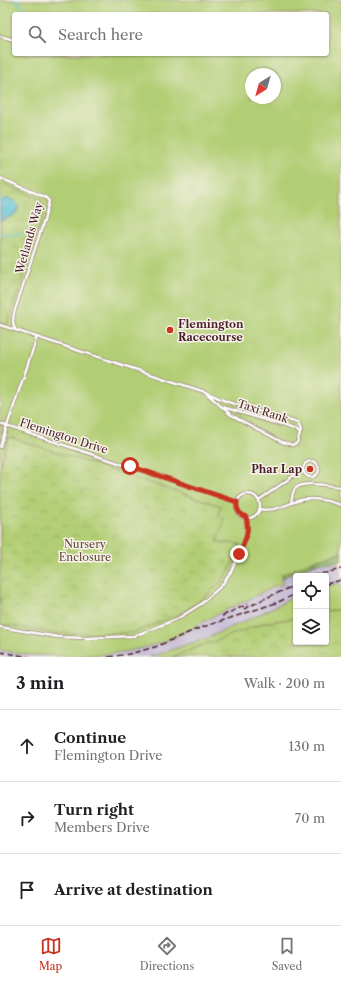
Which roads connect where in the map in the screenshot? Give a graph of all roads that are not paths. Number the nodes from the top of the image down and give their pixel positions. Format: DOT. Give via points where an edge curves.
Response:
graph roads {
  1 [pos="0,36"];
  2 [pos="12,39"];
  3 [pos="0,178"];
  4 [pos="0,325"];
  5 [pos="17,331"];
  6 [pos="37,337"];
  7 [pos="205,392"];
  8 [pos="221,406"];
  9 [pos="0,424"];
  10 [pos="8,426"];
  11 [pos="300,433"];
  12 [pos="0,447"];
  13 [pos="304,471"];
  14 [pos="341,487"];
  15 [pos="259,500"];
  16 [pos="237,502"];
  17 [pos="291,503"];
  18 [pos="341,505"];
  19 [pos="259,509"];
  20 [pos="246,517"];
  21 [pos="0,627"];
  1 -- 2 [label="lane"];
  3 -- 5 [label="lane, Wetlands Way" via="49,201 14,313 14,327"];
  4 -- 5 [label="lane"];
  5 -- 6 [label="lane"];
  6 -- 7 [label="lane"];
  6 -- 10 [label="lane"];
  7 -- 8 [label="lane"];
  7 -- 11 [label="lane" via="228,402 298,423"];
  8 -- 11 [label="lane, Taxi Rank"];
  8 -- 11 [label="lane" via="231,415 282,442 293,445 297,443"];
  9 -- 10 [label="lane, Flemington Drive"];
  10 -- 12 [label="lane"];
  10 -- 16 [label="lane, Flemington Drive"];
  13 -- 13 [label="lane" via="307,462 315,462 318,466 314,476 309,476"];
  13 -- 15 [label="lane"];
  14 -- 17 [label="lane" via="303,484 293,492"];
  15 -- 16 [label="lane" via="254,495 247,494 240,496"];
  15 -- 19 [label="lane"];
  16 -- 20 [label="lane" via="239,513"];
  17 -- 18 [label="lane" via="309,499"];
  17 -- 19 [label="lane" via="273,510"];
  19 -- 20 [label="lane" via="256,515"];
  20 -- 21 [label="lane" via="245,541 222,585 201,604 177,619 134,636 58,637"];
}
